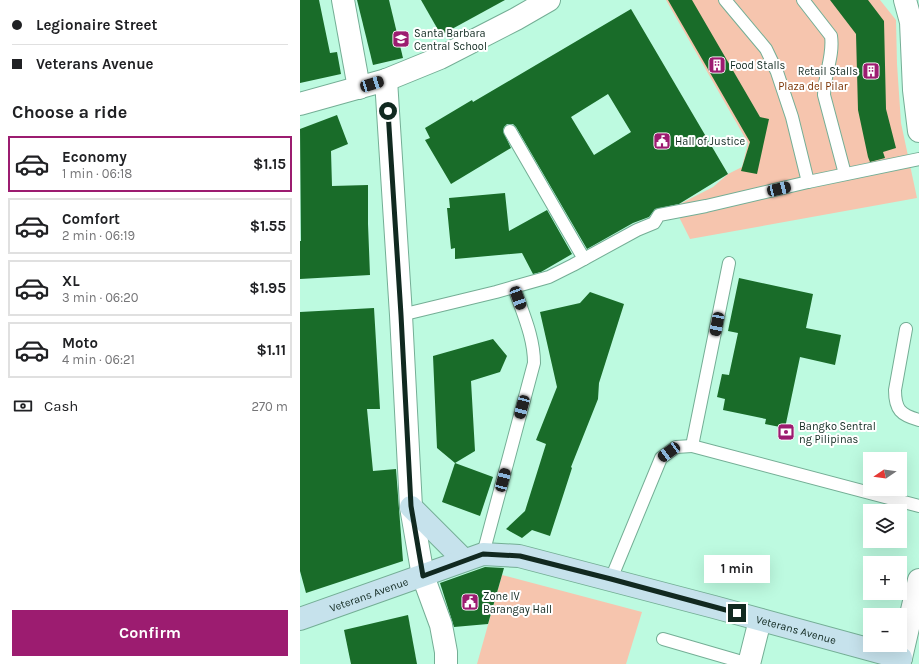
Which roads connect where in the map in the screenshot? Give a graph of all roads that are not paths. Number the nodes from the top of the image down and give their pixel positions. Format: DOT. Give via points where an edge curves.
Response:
graph roads {
  1 [pos="343,0"];
  2 [pos="549,0"];
  3 [pos="725,0"];
  4 [pos="803,0"];
  5 [pos="905,0"];
  6 [pos="386,80"];
  7 [pos="359,88"];
  8 [pos="300,104"];
  9 [pos="510,131"];
  10 [pos="919,132"];
  11 [pos="919,160"];
  12 [pos="846,174"];
  13 [pos="808,182"];
  14 [pos="584,259"];
  15 [pos="729,263"];
  16 [pos="514,287"];
  17 [pos="401,315"];
  18 [pos="906,329"];
  19 [pos="919,420"];
  20 [pos="692,446"];
  21 [pos="411,506"];
  22 [pos="919,506"];
  23 [pos="474,557"];
  24 [pos="423,576"];
  25 [pos="611,579"];
  26 [pos="919,580"];
  27 [pos="300,619"];
  28 [pos="760,620"];
  29 [pos="663,638"];
  30 [pos="900,661"];
  31 [pos="446,664"];
  32 [pos="749,664"];
  1 -- 7 [label="street"];
  2 -- 6 [label="street" via="447,54"];
  3 -- 13 [label="lane" via="766,49 777,72 792,117"];
  4 -- 12 [label="lane" via="831,36 824,95"];
  5 -- 10 [label="street" via="911,22"];
  6 -- 7 [label="street"];
  6 -- 17 [label="street"];
  7 -- 8 [label="street"];
  9 -- 14 [label="lane"];
  11 -- 12 [label="lane"];
  12 -- 13 [label="lane"];
  13 -- 14 [label="lane" via="659,215 654,223"];
  14 -- 16 [label="lane" via="549,277"];
  15 -- 20 [label="lane"];
  16 -- 17 [label="lane"];
  16 -- 23 [label="lane" via="530,332 534,362"];
  17 -- 21 [label="street"];
  18 -- 19 [label="lane" via="895,400 899,410 906,416"];
  20 -- 22 [label="lane"];
  20 -- 25 [label="lane" via="676,447 661,458"];
  21 -- 23 [label="main road"];
  21 -- 24 [label="street"];
  23 -- 24 [label="main road, Veterans Avenue"];
  23 -- 25 [label="main road, Veterans Avenue" via="520,556"];
  24 -- 27 [label="main road, Veterans Avenue"];
  24 -- 31 [label="street" via="442,625"];
  25 -- 28 [label="main road, Veterans Avenue"];
  26 -- 30 [label="street"];
  28 -- 30 [label="main road, Veterans Avenue"];
  28 -- 32 [label="street"];
  29 -- 32 [label="lane"];
}
